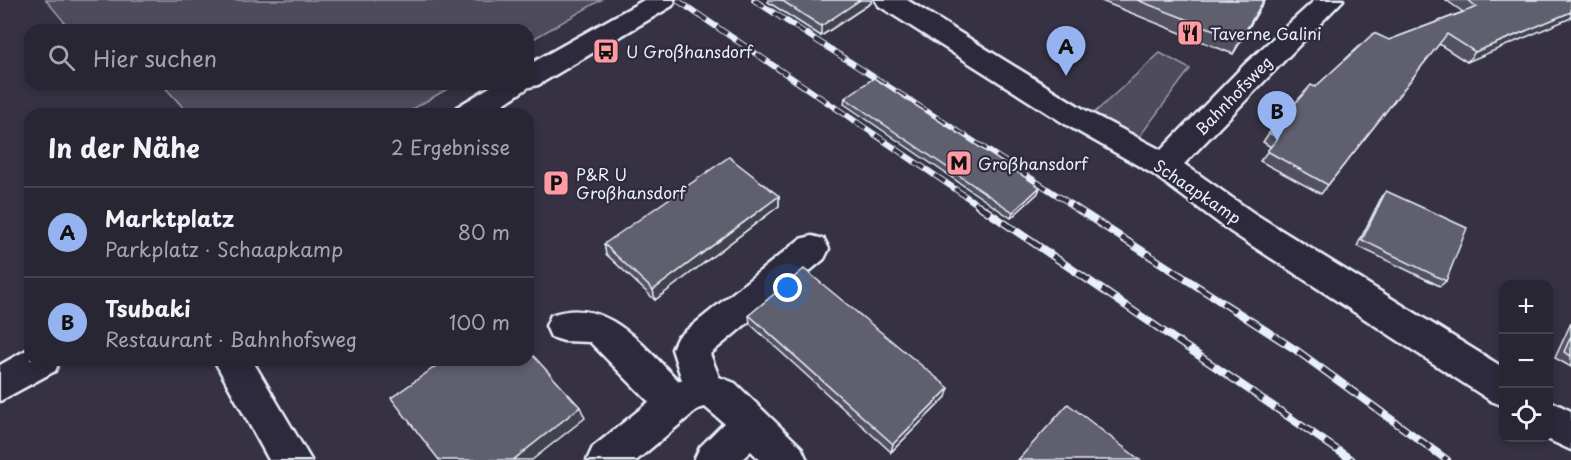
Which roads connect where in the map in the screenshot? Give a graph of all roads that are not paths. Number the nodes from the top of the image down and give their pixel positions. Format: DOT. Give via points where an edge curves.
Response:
graph roads {
  1 [pos="663,0"];
  2 [pos="888,0"];
  3 [pos="1330,0"];
  4 [pos="534,75"];
  5 [pos="507,90"];
  6 [pos="476,108"];
  7 [pos="1164,166"];
  8 [pos="812,249"];
  9 [pos="564,326"];
  10 [pos="32,366"];
  11 [pos="236,366"];
  12 [pos="0,384"];
  13 [pos="1501,388"];
  14 [pos="691,397"];
  15 [pos="1553,421"];
  16 [pos="751,424"];
  17 [pos="1571,432"];
  18 [pos="291,460"];
  19 [pos="607,460"];
  20 [pos="714,460"];
  21 [pos="787,460"];
  1 -- 4 [label="street"];
  2 -- 7 [label="street, Schaapkamp" via="1075,117"];
  3 -- 7 [label="street, Bahnhofsweg"];
  5 -- 6 [label="street"];
  7 -- 13 [label="street, Schaapkamp" via="1243,222"];
  8 -- 14 [label="street" via="690,350"];
  9 -- 14 [label="street" via="602,331"];
  10 -- 12 [label="street"];
  11 -- 18 [label="street"];
  14 -- 16 [label="street" via="722,395"];
  14 -- 19 [label="street"];
  15 -- 17 [label="street"];
  16 -- 20 [label="street"];
  16 -- 21 [label="street"];
}
